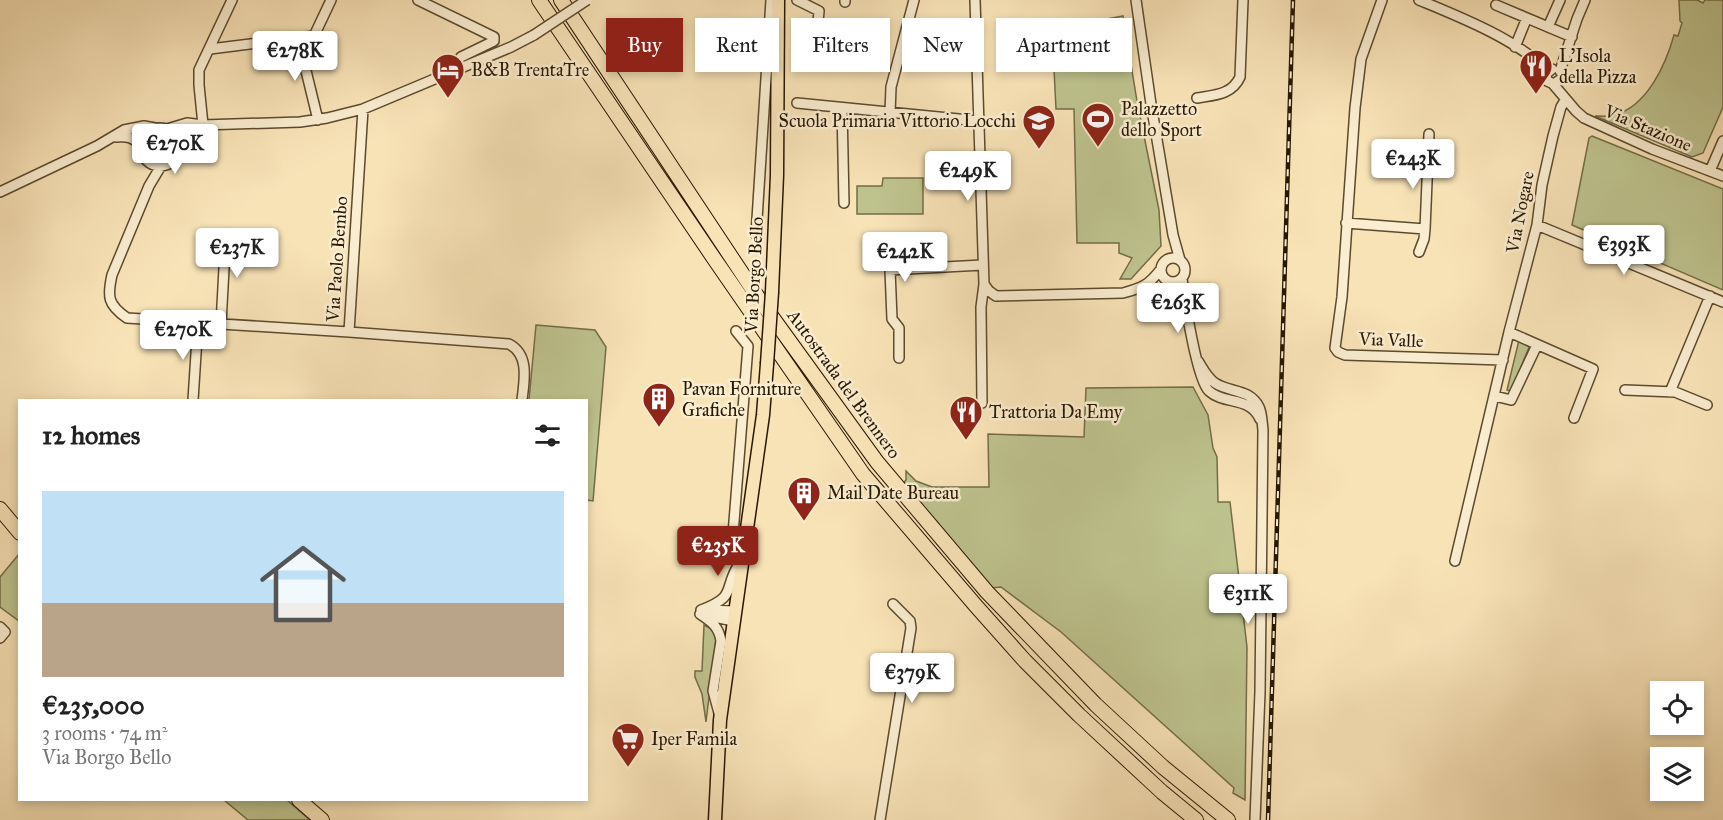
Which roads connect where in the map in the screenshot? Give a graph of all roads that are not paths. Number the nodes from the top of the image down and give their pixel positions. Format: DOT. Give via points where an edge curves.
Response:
graph roads {
  1 [pos="232,0"];
  2 [pos="331,0"];
  3 [pos="418,0"];
  4 [pos="539,0"];
  5 [pos="561,0"];
  6 [pos="587,0"];
  7 [pos="771,0"];
  8 [pos="778,0"];
  9 [pos="797,0"];
  10 [pos="914,0"];
  11 [pos="975,0"];
  12 [pos="1136,0"];
  13 [pos="1244,0"];
  14 [pos="1382,0"];
  15 [pos="1419,0"];
  16 [pos="1560,0"];
  17 [pos="1585,0"];
  18 [pos="1496,5"];
  19 [pos="818,18"];
  20 [pos="1526,20"];
  21 [pos="1548,27"];
  22 [pos="1572,37"];
  23 [pos="298,38"];
  24 [pos="1515,47"];
  25 [pos="210,50"];
  26 [pos="453,70"];
  27 [pos="1552,73"];
  28 [pos="1197,98"];
  29 [pos="1566,99"];
  30 [pos="796,103"];
  31 [pos="842,108"];
  32 [pos="363,109"];
  33 [pos="890,113"];
  34 [pos="318,120"];
  35 [pos="979,121"];
  36 [pos="203,125"];
  37 [pos="155,128"];
  38 [pos="167,129"];
  39 [pos="1429,134"];
  40 [pos="113,137"];
  41 [pos="177,139"];
  42 [pos="1723,141"];
  43 [pos="141,146"];
  44 [pos="149,162"];
  45 [pos="160,166"];
  46 [pos="1710,171"];
  47 [pos="1723,176"];
  48 [pos="149,186"];
  49 [pos="0,192"];
  50 [pos="844,203"];
  51 [pos="1346,223"];
  52 [pos="1537,225"];
  53 [pos="1425,229"];
  54 [pos="756,235"];
  55 [pos="1174,239"];
  56 [pos="220,243"];
  57 [pos="1419,252"];
  58 [pos="1167,259"];
  59 [pos="1180,260"];
  60 [pos="982,265"];
  61 [pos="1161,269"];
  62 [pos="1182,278"];
  63 [pos="1169,281"];
  64 [pos="1152,282"];
  65 [pos="984,284"];
  66 [pos="1710,296"];
  67 [pos="1185,301"];
  68 [pos="1723,302"];
  69 [pos="198,323"];
  70 [pos="221,324"];
  71 [pos="349,332"];
  72 [pos="736,332"];
  73 [pos="1509,332"];
  74 [pos="1537,345"];
  75 [pos="899,358"];
  76 [pos="1503,360"];
  77 [pos="1625,390"];
  78 [pos="1670,392"];
  79 [pos="1495,396"];
  80 [pos="193,399"];
  81 [pos="522,399"];
  82 [pos="982,403"];
  83 [pos="1707,405"];
  84 [pos="1574,418"];
  85 [pos="0,509"];
  86 [pos="18,531"];
  87 [pos="744,554"];
  88 [pos="1455,561"];
  89 [pos="893,604"];
  90 [pos="701,612"];
  91 [pos="734,616"];
  92 [pos="0,627"];
  93 [pos="0,638"];
  94 [pos="720,720"];
  95 [pos="300,801"];
  96 [pos="322,820"];
  97 [pos="715,820"];
  98 [pos="880,820"];
  99 [pos="1196,820"];
  100 [pos="1228,820"];
  101 [pos="1255,820"];
  1 -- 25 [label="street"];
  2 -- 23 [label="street" via="314,36"];
  3 -- 26 [label="street" via="494,37 494,41 461,57"];
  4 -- 99 [label="highway, Autostrada del Brennero" via="863,474 1025,661 1087,723"];
  5 -- 100 [label="highway, Autostrada del Brennero" via="759,299 877,462 987,592 1096,705"];
  6 -- 26 [label="street, bridge" via="534,35"];
  7 -- 54 [label="street, Via Borgo Bello"];
  8 -- 87 [label="main road, Via Borgo Bello, bridge" via="772,292 763,415"];
  9 -- 19 [label="street" via="819,11"];
  10 -- 33 [label="street" via="891,87"];
  11 -- 35 [label="street"];
  12 -- 55 [label="street"];
  13 -- 28 [label="street" via="1240,77 1229,91"];
  14 -- 51 [label="street, Via Valle" via="1361,59"];
  15 -- 24 [label="street, Via Stazione" via="1476,24"];
  16 -- 21 [label="street"];
  17 -- 22 [label="street"];
  18 -- 20 [label="street"];
  20 -- 21 [label="street"];
  20 -- 24 [label="street"];
  21 -- 22 [label="street"];
  22 -- 27 [label="street"];
  23 -- 25 [label="street"];
  23 -- 34 [label="street"];
  24 -- 27 [label="street, Via Stazione"];
  25 -- 36 [label="street" via="198,85"];
  26 -- 32 [label="street"];
  27 -- 29 [label="street, Via Stazione"];
  29 -- 46 [label="street, Via Stazione" via="1592,122"];
  29 -- 52 [label="street, Via Nogare" via="1553,136"];
  30 -- 31 [label="street"];
  31 -- 33 [label="street"];
  31 -- 50 [label="street"];
  32 -- 34 [label="street"];
  32 -- 71 [label="street, Via Paolo Bembo"];
  33 -- 35 [label="street"];
  34 -- 36 [label="street"];
  35 -- 60 [label="street"];
  36 -- 38 [label="street" via="187,123"];
  36 -- 41 [label="street"];
  37 -- 38 [label="street"];
  37 -- 40 [label="street" via="124,130"];
  37 -- 43 [label="street" via="144,136"];
  38 -- 41 [label="street"];
  39 -- 53 [label="street"];
  40 -- 43 [label="street" via="126,136"];
  40 -- 49 [label="street"];
  41 -- 45 [label="street" via="176,157"];
  42 -- 46 [label="street"];
  43 -- 44 [label="street"];
  44 -- 45 [label="street"];
  44 -- 48 [label="street"];
  45 -- 48 [label="street"];
  46 -- 47 [label="street, Via Stazione"];
  48 -- 69 [label="street" via="112,275 109,298 127,318"];
  51 -- 53 [label="street"];
  51 -- 76 [label="street, Via Valle" via="1340,316 1334,345 1338,352"];
  52 -- 66 [label="street"];
  52 -- 73 [label="street, Via Nogare"];
  53 -- 57 [label="street"];
  55 -- 58 [label="street"];
  55 -- 59 [label="street"];
  56 -- 70 [label="street" via="225,250"];
  58 -- 59 [label="street"];
  58 -- 61 [label="street"];
  59 -- 62 [label="street" via="1185,270"];
  60 -- 65 [label="street"];
  60 -- 75 [label="street" via="890,270 892,319 899,328"];
  61 -- 63 [label="street"];
  61 -- 64 [label="street"];
  62 -- 63 [label="street"];
  62 -- 67 [label="street"];
  63 -- 64 [label="street"];
  63 -- 67 [label="street"];
  64 -- 65 [label="street" via="1123,293 1006,296 996,296"];
  65 -- 82 [label="street"];
  66 -- 68 [label="street"];
  66 -- 78 [label="street"];
  67 -- 101 [label="street" via="1202,383 1220,398 1251,408 1263,430"];
  69 -- 70 [label="street"];
  69 -- 80 [label="street"];
  70 -- 71 [label="street"];
  71 -- 81 [label="street, Via Paolo Bembo" via="509,344 524,363"];
  72 -- 87 [label="street, Via Borgo Bello" via="748,346 734,534 735,543"];
  73 -- 74 [label="street"];
  73 -- 76 [label="street, Via Nogare"];
  74 -- 79 [label="street" via="1511,400"];
  74 -- 84 [label="street" via="1593,369"];
  76 -- 79 [label="street, Via Nogare"];
  77 -- 78 [label="street"];
  78 -- 83 [label="street"];
  79 -- 88 [label="street, Via Nogare"];
  85 -- 86 [label="highway"];
  87 -- 90 [label="street, Via Borgo Bello" via="732,574 726,597"];
  87 -- 91 [label="main road, Via Borgo Bello"];
  89 -- 98 [label="street" via="910,621 911,628"];
  90 -- 91 [label="street"];
  90 -- 94 [label="street, Via Borgo Bello" via="720,632 713,691"];
  91 -- 94 [label="main road, Via Borgo Bello"];
  92 -- 93 [label="street" via="4,632"];
  94 -- 97 [label="main road, Via Borgo Bello"];
  95 -- 96 [label="highway"];
}
